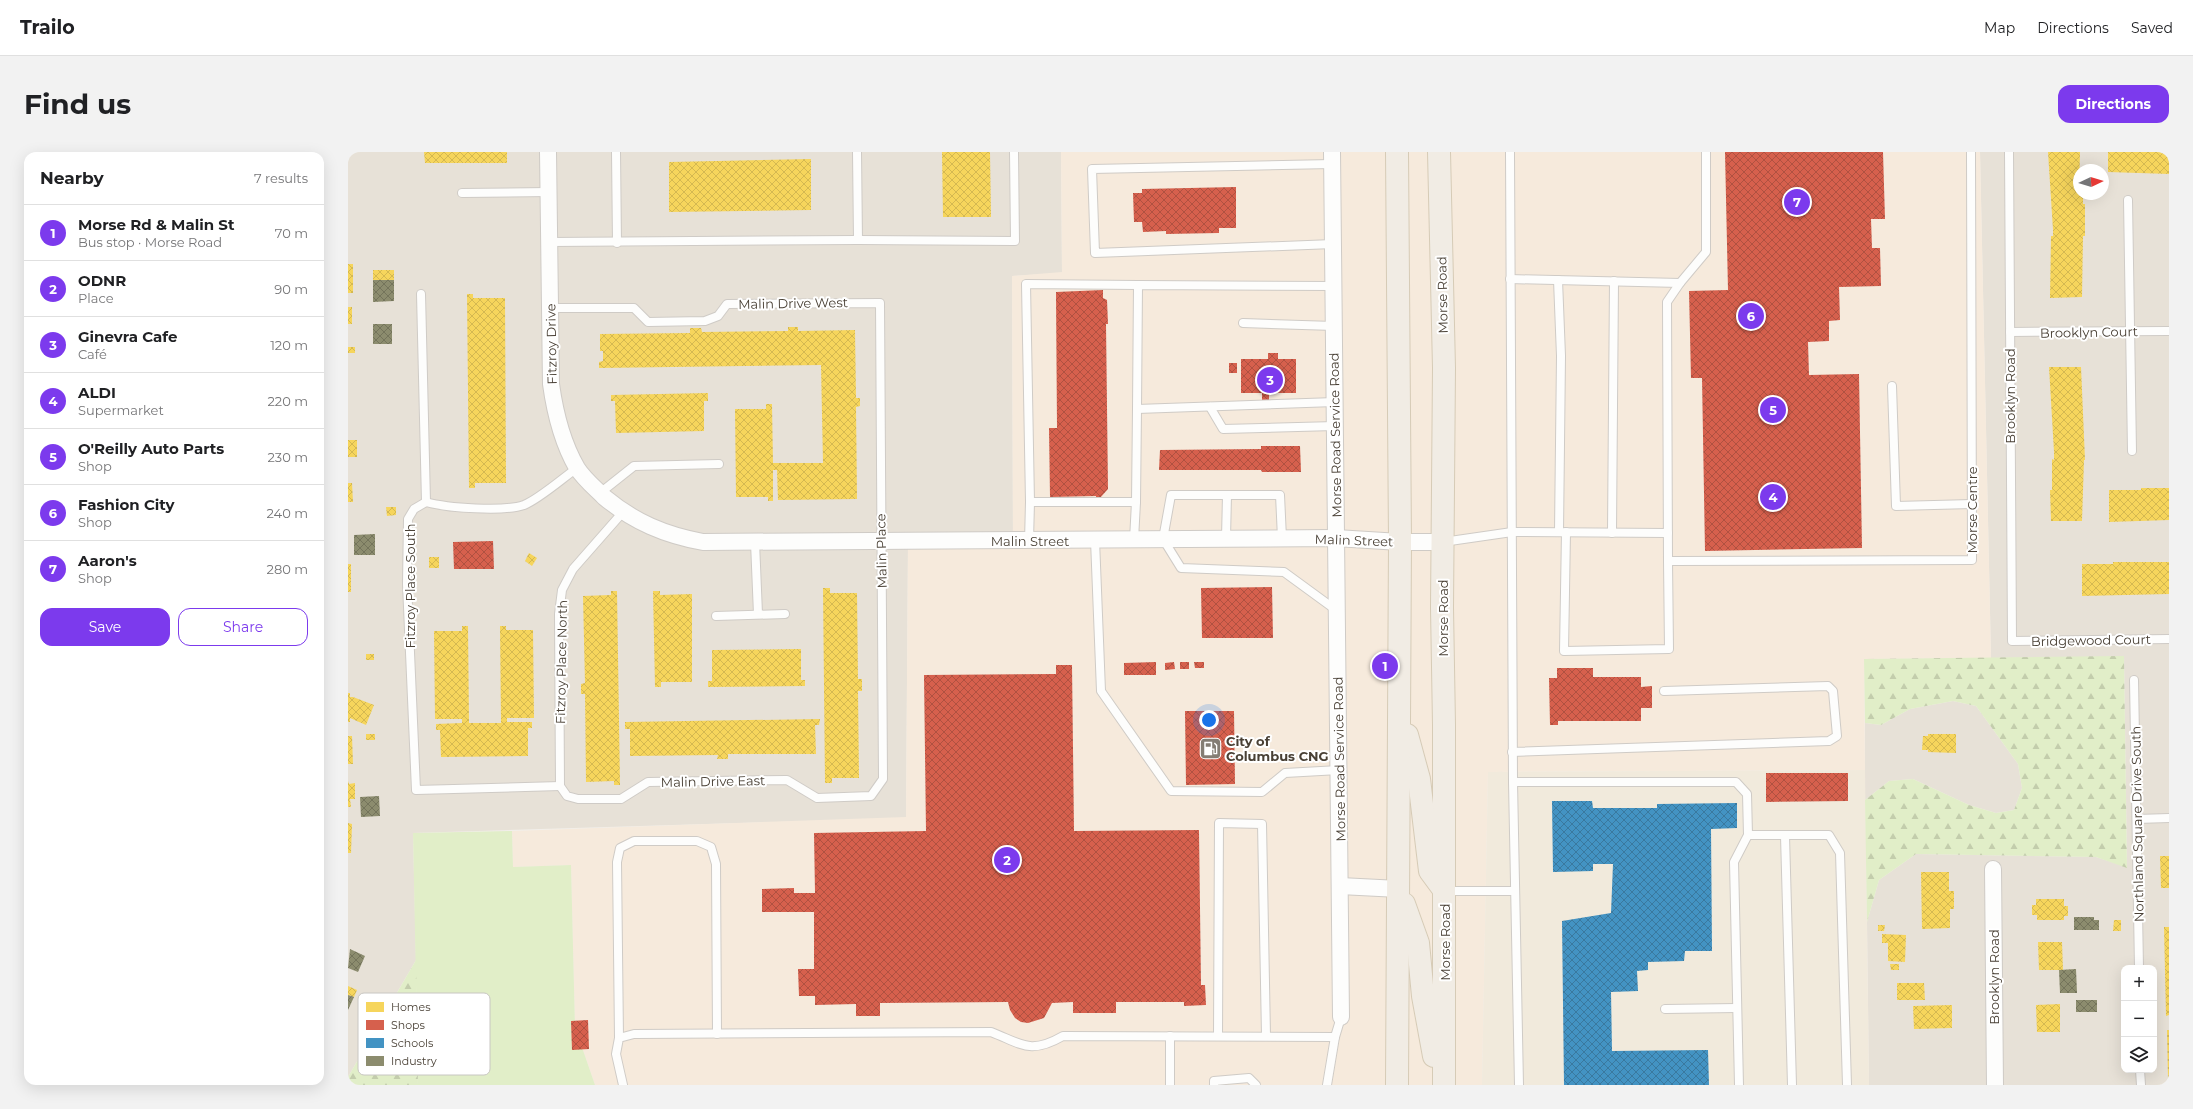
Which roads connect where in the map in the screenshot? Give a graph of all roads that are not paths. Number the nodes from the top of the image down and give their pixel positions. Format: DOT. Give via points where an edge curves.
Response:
graph roads {
  1 [pos="548,152"];
  2 [pos="616,152"];
  3 [pos="857,152"];
  4 [pos="1014,152"];
  5 [pos="1397,152"];
  6 [pos="1439,152"];
  7 [pos="1510,152"];
  8 [pos="1706,152"];
  9 [pos="1971,152"];
  10 [pos="2009,152"];
  11 [pos="1332,158"];
  12 [pos="549,192"];
  13 [pos="462,193"];
  14 [pos="2128,200"];
  15 [pos="858,240"];
  16 [pos="550,242"];
  17 [pos="617,243"];
  18 [pos="1333,244"];
  19 [pos="1510,279"];
  20 [pos="1558,280"];
  21 [pos="1614,281"];
  22 [pos="1680,283"];
  23 [pos="1138,285"];
  24 [pos="1334,286"];
  25 [pos="421,294"];
  26 [pos="880,303"];
  27 [pos="550,308"];
  28 [pos="1243,323"];
  29 [pos="1334,326"];
  30 [pos="2130,331"];
  31 [pos="2169,331"];
  32 [pos="2010,332"];
  33 [pos="1892,386"];
  34 [pos="1335,402"];
  35 [pos="1210,406"];
  36 [pos="1137,409"];
  37 [pos="1335,426"];
  38 [pos="2132,451"];
  39 [pos="719,464"];
  40 [pos="577,468"];
  41 [pos="600,493"];
  42 [pos="1227,495"];
  43 [pos="426,502"];
  44 [pos="1030,502"];
  45 [pos="1136,502"];
  46 [pos="1972,504"];
  47 [pos="623,512"];
  48 [pos="1512,532"];
  49 [pos="1563,532"];
  50 [pos="1612,533"];
  51 [pos="1668,533"];
  52 [pos="1226,538"];
  53 [pos="1282,538"];
  54 [pos="1336,538"];
  55 [pos="1163,539"];
  56 [pos="1096,540"];
  57 [pos="1134,540"];
  58 [pos="1029,541"];
  59 [pos="755,542"];
  60 [pos="880,542"];
  61 [pos="1400,542"];
  62 [pos="1443,542"];
  63 [pos="1668,561"];
  64 [pos="1337,610"];
  65 [pos="758,614"];
  66 [pos="785,614"];
  67 [pos="716,616"];
  68 [pos="2169,639"];
  69 [pos="2012,641"];
  70 [pos="2134,680"];
  71 [pos="1664,691"];
  72 [pos="1399,707"];
  73 [pos="1512,752"];
  74 [pos="1339,770"];
  75 [pos="1513,782"];
  76 [pos="560,786"];
  77 [pos="871,796"];
  78 [pos="2169,818"];
  79 [pos="2137,819"];
  80 [pos="1748,835"];
  81 [pos="1784,836"];
  82 [pos="1993,869"];
  83 [pos="1340,886"];
  84 [pos="1399,889"];
  85 [pos="1445,891"];
  86 [pos="1514,891"];
  87 [pos="2139,965"];
  88 [pos="1737,1008"];
  89 [pos="1666,1009"];
  90 [pos="1341,1017"];
  91 [pos="717,1034"];
  92 [pos="1170,1036"];
  93 [pos="1218,1036"];
  94 [pos="1266,1036"];
  95 [pos="1335,1037"];
  96 [pos="619,1038"];
  97 [pos="2140,1073"];
  98 [pos="623,1085"];
  99 [pos="1170,1085"];
  100 [pos="1214,1085"];
  101 [pos="1256,1085"];
  102 [pos="1327,1085"];
  103 [pos="1397,1085"];
  104 [pos="1438,1085"];
  105 [pos="1444,1085"];
  106 [pos="1519,1085"];
  107 [pos="1739,1085"];
  108 [pos="1792,1085"];
  109 [pos="1847,1085"];
  110 [pos="1995,1085"];
  111 [pos="2141,1085"];
  1 -- 12 [label="street, Fitzroy Drive"];
  2 -- 17 [label="lane"];
  3 -- 15 [label="lane"];
  4 -- 15 [label="lane" via="1015,241"];
  5 -- 61 [label="main road"];
  6 -- 62 [label="main road, Morse Road" via="1444,368"];
  7 -- 19 [label="lane"];
  8 -- 22 [label="lane" via="1706,252"];
  9 -- 46 [label="lane, Morse Centre"];
  10 -- 32 [label="lane, Brooklyn Road"];
  11 -- 18 [label="street, Morse Road Service Road"];
  11 -- 18 [label="lane" via="1092,169 1095,253"];
  12 -- 13 [label="lane"];
  12 -- 16 [label="street, Fitzroy Drive"];
  14 -- 30 [label="lane"];
  15 -- 17 [label="lane"];
  16 -- 17 [label="lane"];
  16 -- 27 [label="street, Fitzroy Drive"];
  18 -- 24 [label="street, Morse Road Service Road"];
  19 -- 20 [label="lane"];
  19 -- 48 [label="lane"];
  20 -- 21 [label="lane"];
  20 -- 49 [label="lane"];
  21 -- 22 [label="lane"];
  21 -- 50 [label="lane"];
  22 -- 51 [label="lane" via="1667,302"];
  23 -- 24 [label="lane"];
  23 -- 36 [label="lane"];
  23 -- 44 [label="lane" via="1026,284"];
  24 -- 29 [label="street, Morse Road Service Road"];
  25 -- 43 [label="lane"];
  26 -- 27 [label="lane, Malin Drive West" via="727,304 718,316 705,321 648,322 634,308"];
  26 -- 60 [label="lane, Malin Place"];
  27 -- 40 [label="street, Fitzroy Drive" via="551,384 554,409"];
  28 -- 29 [label="lane"];
  29 -- 34 [label="street, Morse Road Service Road"];
  30 -- 31 [label="lane, Brooklyn Court"];
  30 -- 32 [label="lane, Brooklyn Court"];
  30 -- 38 [label="lane"];
  32 -- 69 [label="lane, Brooklyn Road"];
  33 -- 46 [label="lane" via="1896,506"];
  34 -- 35 [label="lane"];
  34 -- 37 [label="street, Morse Road Service Road"];
  35 -- 36 [label="lane"];
  35 -- 37 [label="lane" via="1224,429"];
  36 -- 45 [label="lane"];
  37 -- 54 [label="street, Morse Road Service Road"];
  39 -- 41 [label="lane" via="634,466"];
  40 -- 41 [label="street, Fitzroy Drive"];
  40 -- 43 [label="lane" via="525,504 512,508 440,506"];
  41 -- 47 [label="street, Fitzroy Drive"];
  42 -- 52 [label="lane"];
  42 -- 53 [label="lane" via="1280,495"];
  42 -- 55 [label="lane" via="1171,495"];
  43 -- 76 [label="lane, Fitzroy Place South" via="414,509 408,519 407,584 416,790"];
  44 -- 45 [label="lane"];
  44 -- 58 [label="lane"];
  45 -- 57 [label="lane"];
  46 -- 63 [label="lane, Morse Centre" via="1972,560"];
  47 -- 59 [label="street, Malin Street" via="648,526 677,537 703,542"];
  47 -- 76 [label="lane, Fitzroy Place North" via="573,569 562,590 559,614"];
  48 -- 49 [label="lane"];
  48 -- 62 [label="lane"];
  48 -- 73 [label="lane"];
  49 -- 50 [label="lane"];
  49 -- 63 [label="lane" via="1564,651 1669,649"];
  50 -- 51 [label="lane"];
  51 -- 63 [label="lane"];
  52 -- 53 [label="street, Malin Street"];
  52 -- 55 [label="street, Malin Street"];
  53 -- 54 [label="street, Malin Street"];
  54 -- 61 [label="street, Malin Street"];
  54 -- 64 [label="street, Morse Road Service Road"];
  55 -- 57 [label="street, Malin Street"];
  55 -- 64 [label="lane" via="1181,568 1284,572"];
  56 -- 57 [label="street, Malin Street"];
  56 -- 58 [label="street, Malin Street"];
  56 -- 74 [label="lane" via="1101,691 1171,791 1262,792 1285,772"];
  58 -- 60 [label="street, Malin Street"];
  59 -- 60 [label="street, Malin Street"];
  59 -- 65 [label="lane"];
  60 -- 77 [label="lane, Malin Place" via="883,778"];
  61 -- 62 [label="street, Malin Street"];
  61 -- 72 [label="main road"];
  62 -- 85 [label="main road, Morse Road"];
  64 -- 74 [label="street, Morse Road Service Road"];
  65 -- 66 [label="lane"];
  65 -- 67 [label="lane"];
  68 -- 69 [label="lane, Bridgewood Court"];
  70 -- 79 [label="lane, Northland Square Drive South"];
  71 -- 73 [label="lane" via="1828,686 1833,691 1837,736 1829,741"];
  72 -- 84 [label="main road"];
  72 -- 85 [label="main road" via="1418,779 1430,871"];
  73 -- 75 [label="lane"];
  74 -- 83 [label="street, Morse Road Service Road"];
  75 -- 80 [label="lane" via="1736,782 1747,794"];
  75 -- 86 [label="lane"];
  76 -- 77 [label="lane, Malin Drive East" via="567,796 578,799 621,799 648,782 788,780 817,798"];
  78 -- 79 [label="lane"];
  79 -- 87 [label="lane, Northland Square Drive South"];
  80 -- 81 [label="lane"];
  80 -- 88 [label="lane" via="1734,862"];
  81 -- 108 [label="lane"];
  81 -- 109 [label="lane" via="1830,835 1840,853"];
  82 -- 110 [label="street, Brooklyn Road"];
  83 -- 84 [label="street"];
  83 -- 90 [label="street, Morse Road Service Road"];
  84 -- 103 [label="main road"];
  84 -- 104 [label="main road" via="1418,943 1423,996"];
  85 -- 86 [label="lane"];
  85 -- 105 [label="main road, Morse Road"];
  86 -- 106 [label="lane"];
  88 -- 89 [label="lane"];
  88 -- 107 [label="lane"];
  90 -- 95 [label="lane"];
  91 -- 92 [label="lane" via="991,1032 1012,1043 1025,1046 1051,1043 1063,1036"];
  91 -- 96 [label="lane" via="634,1034"];
  91 -- 96 [label="lane" via="716,864 712,848 697,841 634,841 620,848 617,862"];
  92 -- 93 [label="lane"];
  92 -- 99 [label="lane"];
  93 -- 94 [label="lane"];
  93 -- 94 [label="lane" via="1219,823 1262,824"];
  94 -- 95 [label="lane"];
  95 -- 102 [label="lane"];
  96 -- 98 [label="lane" via="616,1054"];
  97 -- 111 [label="lane"];
  100 -- 101 [label="lane" via="1214,1081 1249,1078"];
}
